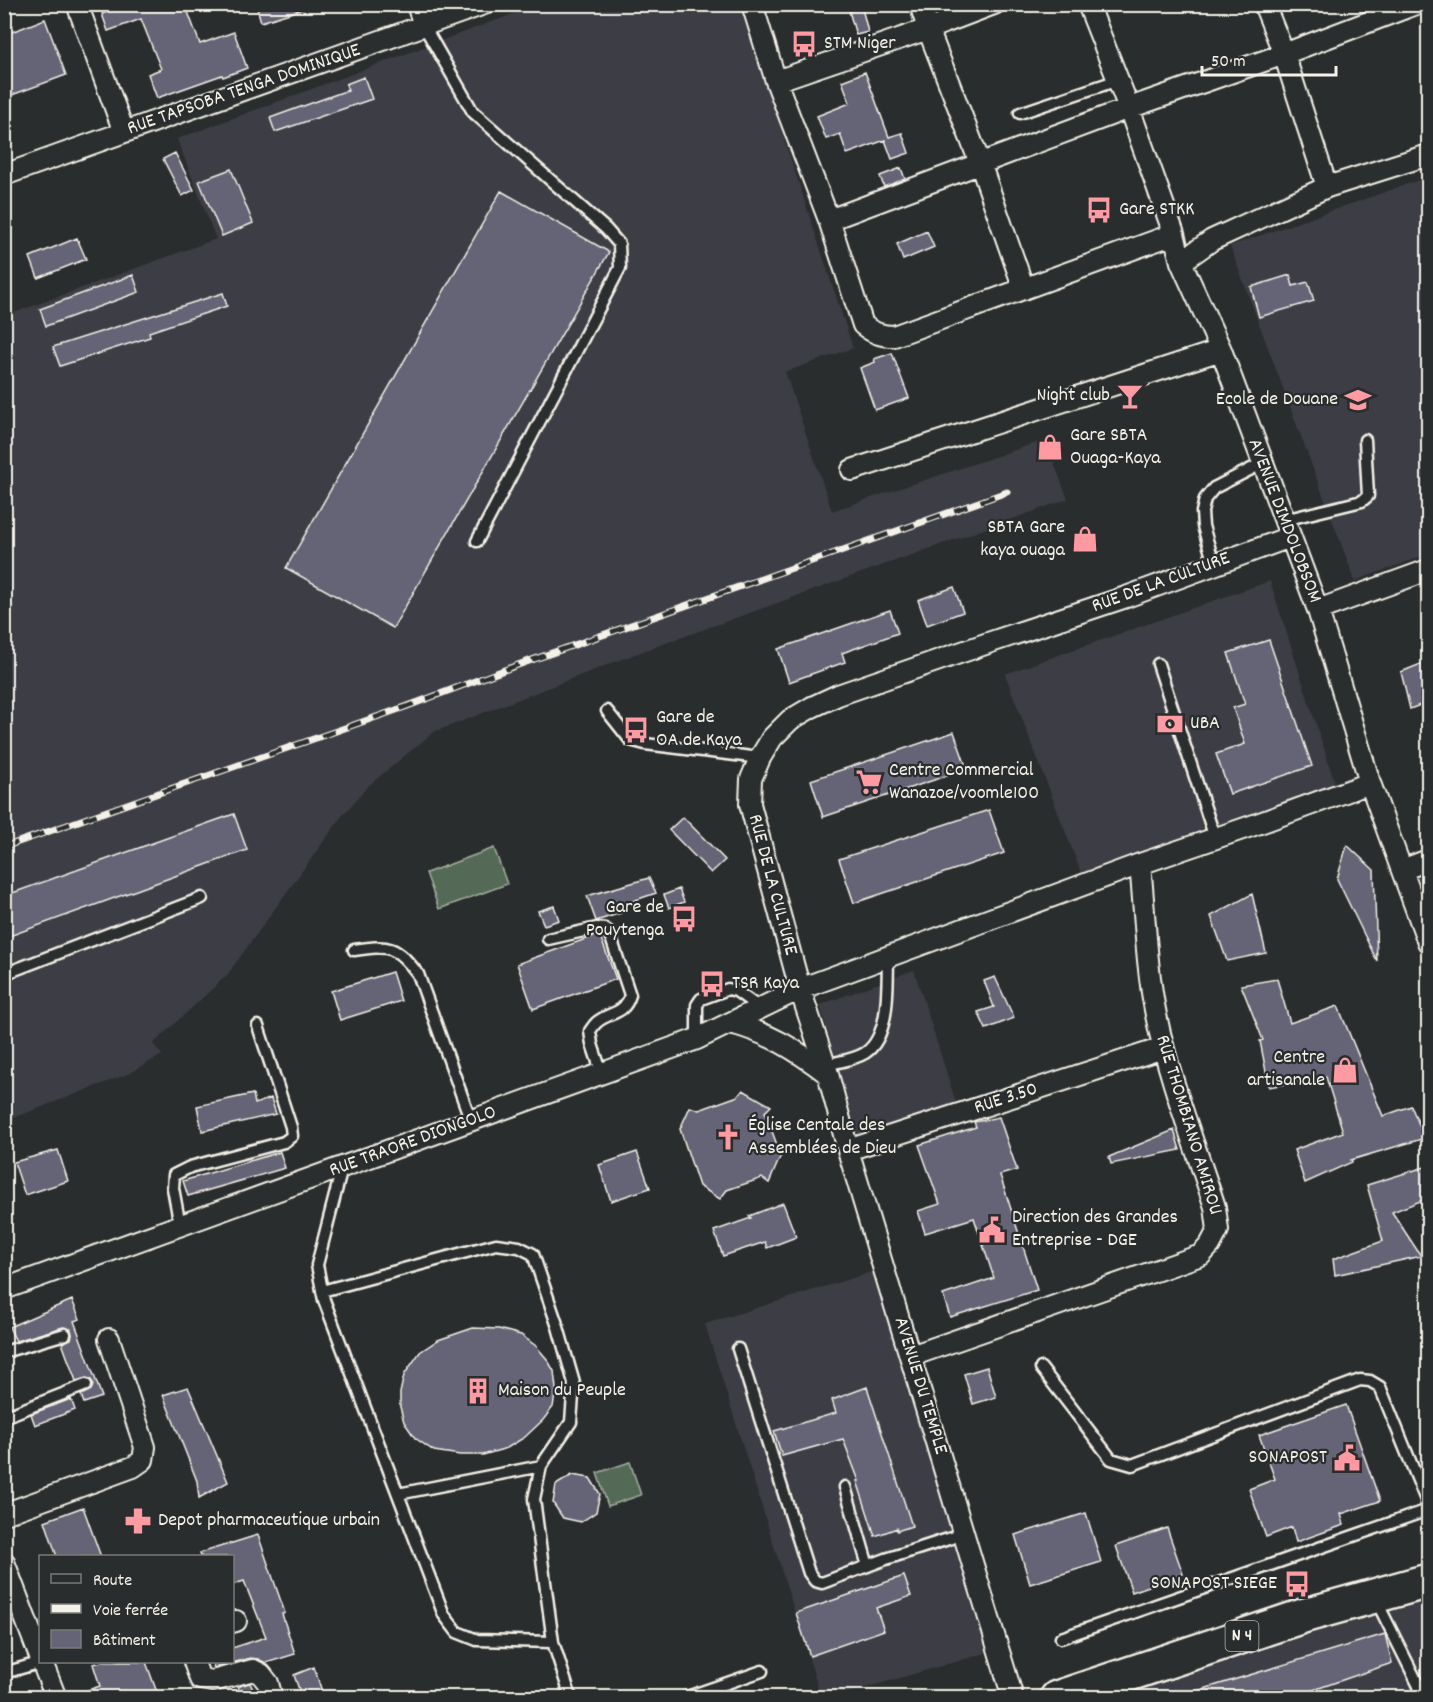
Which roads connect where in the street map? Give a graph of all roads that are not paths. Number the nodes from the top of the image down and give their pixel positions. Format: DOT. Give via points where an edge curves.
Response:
graph roads {
  1 [pos="77,4"];
  2 [pos="417,4"];
  3 [pos="484,4"];
  4 [pos="752,4"];
  5 [pos="920,4"];
  6 [pos="994,4"];
  7 [pos="1088,4"];
  8 [pos="1264,4"];
  9 [pos="1416,4"];
  10 [pos="424,26"];
  11 [pos="928,29"];
  12 [pos="1284,54"];
  13 [pos="1118,80"];
  14 [pos="776,81"];
  15 [pos="1129,108"];
  16 [pos="1020,113"];
  17 [pos="124,132"];
  18 [pos="1428,155"];
  19 [pos="980,163"];
  20 [pos="4,175"];
  21 [pos="1327,187"];
  22 [pos="829,220"];
  23 [pos="1174,234"];
  24 [pos="1181,262"];
  25 [pos="1024,289"];
  26 [pos="1221,350"];
  27 [pos="1365,440"];
  28 [pos="1263,463"];
  29 [pos="852,470"];
  30 [pos="1287,528"];
  31 [pos="477,541"];
  32 [pos="1214,564"];
  33 [pos="1428,570"];
  34 [pos="1318,610"];
  35 [pos="1158,664"];
  36 [pos="607,711"];
  37 [pos="760,758"];
  38 [pos="1370,783"];
  39 [pos="1215,838"];
  40 [pos="1428,860"];
  41 [pos="1140,864"];
  42 [pos="1402,870"];
  43 [pos="202,898"];
  44 [pos="548,939"];
  45 [pos="1428,942"];
  46 [pos="354,950"];
  47 [pos="888,957"];
  48 [pos="4,974"];
  49 [pos="800,989"];
  50 [pos="761,1009"];
  51 [pos="731,1023"];
  52 [pos="258,1026"];
  53 [pos="698,1039"];
  54 [pos="1163,1048"];
  55 [pos="826,1070"];
  56 [pos="602,1074"];
  57 [pos="471,1121"];
  58 [pos="848,1150"];
  59 [pos="342,1168"];
  60 [pos="180,1226"];
  61 [pos="13,1287"];
  62 [pos="322,1291"];
  63 [pos="66,1334"];
  64 [pos="109,1339"];
  65 [pos="738,1349"];
  66 [pos="4,1352"];
  67 [pos="911,1356"];
  68 [pos="1041,1368"];
  69 [pos="86,1385"];
  70 [pos="4,1417"];
  71 [pos="541,1466"];
  72 [pos="845,1487"];
  73 [pos="398,1494"];
  74 [pos="1428,1505"];
  75 [pos="1428,1510"];
  76 [pos="4,1514"];
  77 [pos="964,1534"];
  78 [pos="4,1562"];
  79 [pos="868,1566"];
  80 [pos="1428,1581"];
  81 [pos="1374,1597"];
  82 [pos="1060,1638"];
  83 [pos="553,1642"];
  84 [pos="39,1654"];
  85 [pos="39,1663"];
  86 [pos="42,1663"];
  87 [pos="194,1663"];
  88 [pos="762,1671"];
  89 [pos="4,1673"];
  90 [pos="1424,1693"];
  91 [pos="56,1698"];
  92 [pos="272,1698"];
  93 [pos="571,1698"];
  94 [pos="684,1698"];
  95 [pos="1013,1698"];
  96 [pos="1057,1698"];
  1 -- 17 [label="street"];
  2 -- 10 [label="street"];
  3 -- 10 [label="street, RUE TAPSOBA TENGA DOMINIQUE"];
  4 -- 14 [label="street"];
  5 -- 11 [label="street"];
  6 -- 11 [label="street"];
  7 -- 13 [label="street, AVENUE DIMDOLOBSOM"];
  8 -- 12 [label="street"];
  9 -- 12 [label="street"];
  10 -- 17 [label="street, RUE TAPSOBA TENGA DOMINIQUE"];
  10 -- 31 [label="lane" via="473,112 619,244 620,268"];
  11 -- 14 [label="street"];
  11 -- 19 [label="street"];
  12 -- 15 [label="street"];
  12 -- 21 [label="street"];
  13 -- 15 [label="street, AVENUE DIMDOLOBSOM"];
  13 -- 16 [label="lane"];
  14 -- 22 [label="street"];
  15 -- 19 [label="street"];
  15 -- 23 [label="street, AVENUE DIMDOLOBSOM"];
  17 -- 20 [label="street, RUE TAPSOBA TENGA DOMINIQUE"];
  18 -- 21 [label="street"];
  19 -- 22 [label="street"];
  19 -- 25 [label="street"];
  21 -- 24 [label="street" via="1212,240"];
  22 -- 25 [label="street" via="863,325 882,336 894,336"];
  23 -- 24 [label="street, AVENUE DIMDOLOBSOM"];
  23 -- 25 [label="street"];
  24 -- 26 [label="street, AVENUE DIMDOLOBSOM"];
  26 -- 28 [label="street, AVENUE DIMDOLOBSOM"];
  26 -- 29 [label="street"];
  27 -- 30 [label="lane" via="1368,496"];
  28 -- 30 [label="street, AVENUE DIMDOLOBSOM"];
  28 -- 32 [label="lane" via="1214,488 1205,499 1203,526"];
  30 -- 32 [label="street, RUE DE LA CULTURE"];
  30 -- 34 [label="street, AVENUE DIMDOLOBSOM"];
  32 -- 37 [label="street, RUE DE LA CULTURE" via="838,695 790,720"];
  33 -- 34 [label="street"];
  34 -- 38 [label="street, AVENUE DIMDOLOBSOM"];
  35 -- 39 [label="lane"];
  36 -- 37 [label="lane" via="630,740"];
  37 -- 49 [label="street, RUE DE LA CULTURE" via="752,779 750,804"];
  38 -- 39 [label="street"];
  38 -- 42 [label="street, AVENUE DIMDOLOBSOM"];
  39 -- 41 [label="street"];
  40 -- 42 [label="street"];
  41 -- 47 [label="street"];
  41 -- 54 [label="street, RUE THOMBIANO AMIROU" via="1151,984"];
  42 -- 45 [label="street, AVENUE DIMDOLOBSOM"];
  43 -- 48 [label="lane"];
  44 -- 56 [label="lane" via="597,928 609,932 630,995 616,1013 597,1022 590,1031"];
  46 -- 57 [label="lane" via="382,946 403,955 418,974"];
  47 -- 49 [label="street"];
  47 -- 55 [label="lane" via="886,1015 873,1046"];
  49 -- 50 [label="street, RUE TRAORE DIONGOLO"];
  49 -- 55 [label="street, AVENUE DU TEMPLE"];
  50 -- 51 [label="street, RUE TRAORE DIONGOLO"];
  50 -- 53 [label="lane" via="736,990 701,999 696,1005"];
  51 -- 53 [label="street, RUE TRAORE DIONGOLO"];
  51 -- 55 [label="street" via="775,1038"];
  52 -- 60 [label="lane" via="292,1136 284,1142 190,1167 174,1175"];
  53 -- 56 [label="street, RUE TRAORE DIONGOLO"];
  54 -- 58 [label="street, RUE 3.50"];
  54 -- 67 [label="street, RUE THOMBIANO AMIROU" via="1215,1207 1218,1230 1210,1245 1201,1255"];
  55 -- 58 [label="street, AVENUE DU TEMPLE"];
  56 -- 57 [label="street, RUE TRAORE DIONGOLO"];
  57 -- 59 [label="street, RUE TRAORE DIONGOLO"];
  58 -- 67 [label="street, AVENUE DU TEMPLE"];
  59 -- 60 [label="street, RUE TRAORE DIONGOLO"];
  59 -- 62 [label="lane" via="317,1265"];
  60 -- 61 [label="street, RUE TRAORE DIONGOLO"];
  62 -- 71 [label="lane" via="496,1244 519,1247 533,1254 574,1383 571,1422"];
  62 -- 73 [label="lane"];
  63 -- 66 [label="lane"];
  64 -- 76 [label="street" via="145,1447 142,1460 133,1467"];
  65 -- 79 [label="lane" via="809,1573 822,1583"];
  67 -- 77 [label="street, AVENUE DU TEMPLE"];
  68 -- 74 [label="lane" via="1111,1459 1132,1465 1360,1380 1370,1381 1380,1387"];
  69 -- 70 [label="lane"];
  71 -- 73 [label="lane"];
  71 -- 83 [label="lane" via="534,1499"];
  72 -- 79 [label="lane"];
  73 -- 83 [label="lane" via="444,1615 457,1632 477,1640"];
  75 -- 82 [label="lane"];
  77 -- 79 [label="lane"];
  77 -- 95 [label="street, AVENUE DU TEMPLE"];
  78 -- 84 [label="street"];
  80 -- 81 [label="highway, N 4"];
  81 -- 90 [label="lane"];
  81 -- 96 [label="highway, N 4" via="1306,1615"];
  83 -- 93 [label="lane"];
  85 -- 89 [label="lane"];
  86 -- 91 [label="street"];
  87 -- 92 [label="street" via="201,1679 207,1681 253,1670 268,1683"];
  88 -- 94 [label="lane"];
}
